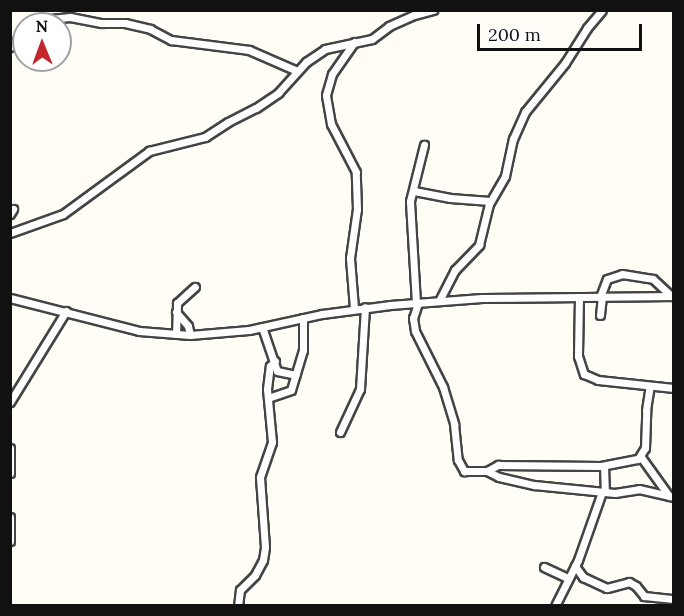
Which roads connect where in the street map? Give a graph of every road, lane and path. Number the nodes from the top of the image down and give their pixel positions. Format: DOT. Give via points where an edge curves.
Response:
graph roads {
  1 [pos="433,10"];
  2 [pos="602,10"];
  3 [pos="72,17"];
  4 [pos="354,42"];
  5 [pos="297,71"];
  6 [pos="424,145"];
  7 [pos="414,191"];
  8 [pos="490,201"];
  9 [pos="10,233"];
  10 [pos="195,287"];
  11 [pos="672,296"];
  12 [pos="579,297"];
  13 [pos="601,297"];
  14 [pos="10,298"];
  15 [pos="439,301"];
  16 [pos="417,303"];
  17 [pos="365,307"];
  18 [pos="354,308"];
  19 [pos="66,311"];
  20 [pos="176,312"];
  21 [pos="600,315"];
  22 [pos="303,318"];
  23 [pos="262,327"];
  24 [pos="176,334"];
  25 [pos="190,335"];
  26 [pos="275,361"];
  27 [pos="296,375"];
  28 [pos="650,386"];
  29 [pos="674,388"];
  30 [pos="268,398"];
  31 [pos="10,402"];
  32 [pos="340,432"];
  33 [pos="10,448"];
  34 [pos="641,457"];
  35 [pos="604,466"];
  36 [pos="487,471"];
  37 [pos="10,473"];
  38 [pos="604,492"];
  39 [pos="671,496"];
  40 [pos="10,517"];
  41 [pos="10,541"];
  42 [pos="575,566"];
  43 [pos="544,567"];
  44 [pos="568,578"];
  45 [pos="674,599"];
  46 [pos="238,606"];
  47 [pos="555,606"];
  1 -- 4 [label="street" via="389,26 372,39"];
  2 -- 8 [label="street" via="566,63 529,106 513,139 505,176"];
  3 -- 5 [label="street" via="125,23 150,29 171,40 249,50"];
  4 -- 5 [label="street" via="325,49"];
  4 -- 18 [label="street" via="332,74 326,95 331,124 356,172 357,209 350,252"];
  5 -- 9 [label="street" via="266,102 206,137 149,151 63,214"];
  6 -- 7 [label="street" via="415,172"];
  7 -- 8 [label="street"];
  7 -- 16 [label="street" via="410,226"];
  8 -- 15 [label="street" via="479,245 455,270"];
  10 -- 20 [label="street" via="179,300"];
  11 -- 13 [label="street"];
  11 -- 13 [label="street" via="653,279 622,274 607,279"];
  12 -- 13 [label="street"];
  12 -- 15 [label="street"];
  12 -- 28 [label="street" via="579,356 584,374 598,380"];
  13 -- 21 [label="street"];
  14 -- 19 [label="street"];
  15 -- 16 [label="street"];
  16 -- 17 [label="street"];
  16 -- 36 [label="street" via="413,326 443,387 454,424 460,467 468,472"];
  17 -- 18 [label="street"];
  17 -- 32 [label="street" via="360,389"];
  18 -- 22 [label="street"];
  19 -- 24 [label="street" via="139,331"];
  19 -- 31 [label="street"];
  20 -- 24 [label="street"];
  20 -- 25 [label="street"];
  22 -- 23 [label="street"];
  22 -- 27 [label="street" via="305,341"];
  23 -- 25 [label="street"];
  23 -- 26 [label="street"];
  24 -- 25 [label="street"];
  26 -- 27 [label="street" via="277,370"];
  26 -- 30 [label="street" via="270,366"];
  27 -- 30 [label="street" via="288,393"];
  28 -- 29 [label="street"];
  28 -- 34 [label="street"];
  30 -- 46 [label="street" via="272,442 260,477 264,552 255,575 240,590"];
  33 -- 37 [label="street"];
  34 -- 35 [label="street"];
  34 -- 39 [label="street"];
  35 -- 36 [label="street" via="498,465"];
  35 -- 38 [label="street"];
  36 -- 38 [label="street" via="534,485"];
  38 -- 39 [label="street" via="639,489"];
  38 -- 42 [label="street"];
  40 -- 41 [label="street"];
  42 -- 44 [label="street"];
  42 -- 45 [label="street" via="583,577 607,588 629,582 644,596"];
  43 -- 44 [label="street"];
  44 -- 47 [label="street"];
}
